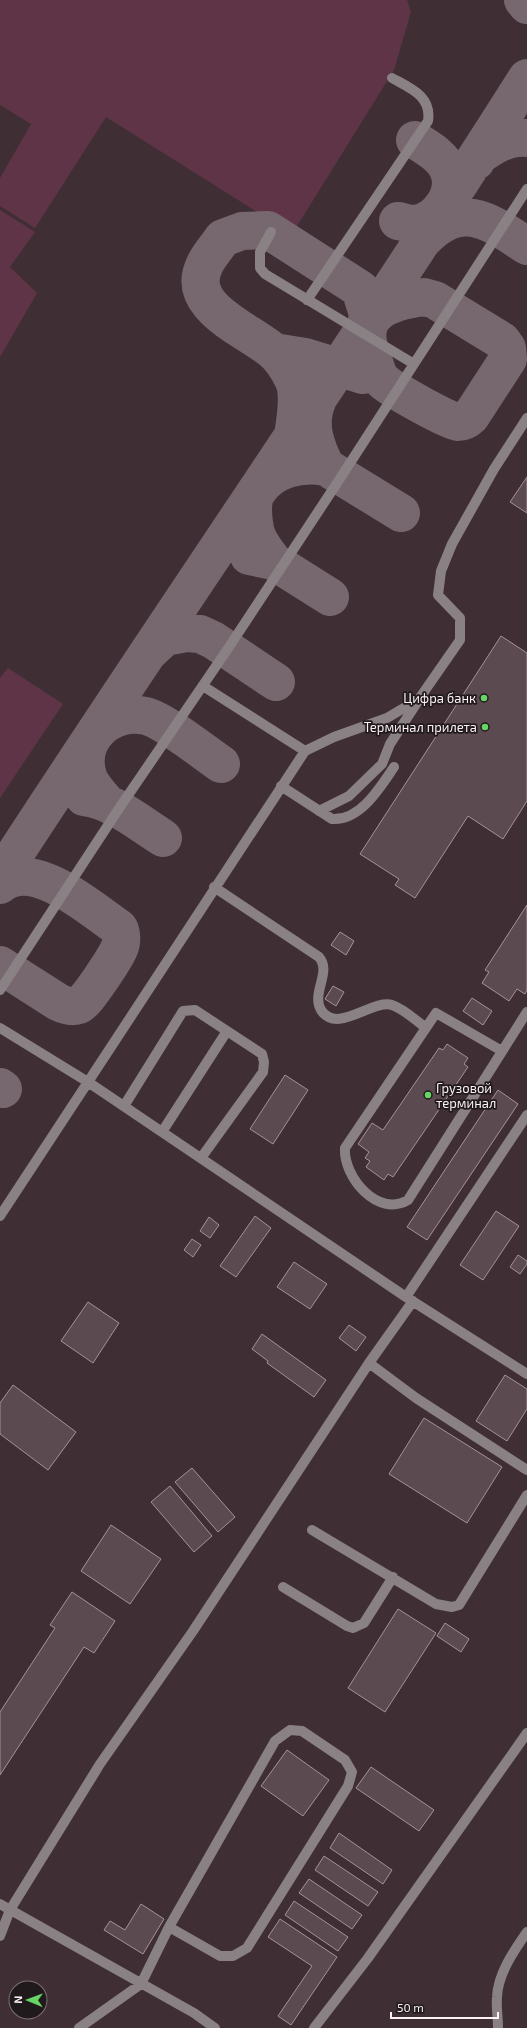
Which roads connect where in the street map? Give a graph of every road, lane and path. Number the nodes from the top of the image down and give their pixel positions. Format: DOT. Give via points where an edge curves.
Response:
graph roads {
  1 [pos="392,78"];
  2 [pos="527,189"];
  3 [pos="271,232"];
  4 [pos="308,300"];
  5 [pos="414,364"];
  6 [pos="527,418"];
  7 [pos="203,686"];
  8 [pos="419,699"];
  9 [pos="305,751"];
  10 [pos="394,767"];
  11 [pos="281,786"];
  12 [pos="319,811"];
  13 [pos="214,887"];
  14 [pos="0,990"];
  15 [pos="527,1012"];
  16 [pos="0,1028"];
  17 [pos="425,1028"];
  18 [pos="228,1031"];
  19 [pos="502,1051"];
  20 [pos="88,1082"];
  21 [pos="124,1106"];
  22 [pos="527,1115"];
  23 [pos="162,1132"];
  24 [pos="201,1158"];
  25 [pos="0,1216"];
  26 [pos="409,1299"];
  27 [pos="369,1363"];
  28 [pos="527,1374"];
  29 [pos="527,1470"];
  30 [pos="527,1495"];
  31 [pos="312,1530"];
  32 [pos="393,1577"];
  33 [pos="283,1587"];
  34 [pos="527,1733"];
  35 [pos="0,1904"];
  36 [pos="10,1910"];
  37 [pos="169,1927"];
  38 [pos="527,1932"];
  39 [pos="0,1936"];
  40 [pos="141,1984"];
  41 [pos="79,2028"];
  42 [pos="216,2028"];
  43 [pos="314,2028"];
  44 [pos="498,2028"];
  1 -- 4 [label="lane" via="422,95 429,109 428,121"];
  2 -- 5 [label="lane"];
  3 -- 4 [label="lane" via="260,252 260,268 265,274"];
  4 -- 5 [label="lane"];
  5 -- 7 [label="lane"];
  6 -- 8 [label="lane" via="474,502 441,571 438,595 460,618 460,640"];
  7 -- 9 [label="lane"];
  7 -- 14 [label="lane"];
  8 -- 9 [label="lane" via="387,718 334,737"];
  8 -- 12 [label="lane" via="390,744 382,764 349,796"];
  9 -- 11 [label="lane"];
  10 -- 12 [label="lane" via="378,790 349,817 341,820 332,819"];
  11 -- 12 [label="lane"];
  11 -- 13 [label="lane"];
  13 -- 17 [label="lane" via="319,957 324,968 317,999 321,1010 328,1016 340,1019 384,1005 392,1005"];
  13 -- 20 [label="lane"];
  15 -- 19 [label="lane"];
  16 -- 20 [label="lane"];
  17 -- 19 [label="lane" via="436,1013"];
  17 -- 19 [label="lane" via="345,1148 346,1159 359,1188 387,1205 402,1203 413,1193"];
  18 -- 21 [label="lane" via="195,1010 183,1011"];
  18 -- 23 [label="lane"];
  18 -- 24 [label="lane" via="262,1054 263,1072"];
  20 -- 21 [label="lane"];
  20 -- 25 [label="lane"];
  21 -- 23 [label="lane"];
  22 -- 26 [label="lane"];
  23 -- 24 [label="lane"];
  24 -- 26 [label="lane"];
  26 -- 27 [label="lane"];
  26 -- 28 [label="lane"];
  27 -- 29 [label="lane" via="416,1398"];
  27 -- 36 [label="lane" via="193,1631 100,1764"];
  30 -- 32 [label="lane" via="459,1605 452,1607 436,1604"];
  31 -- 32 [label="lane"];
  32 -- 33 [label="lane" via="364,1623 353,1628"];
  34 -- 43 [label="lane" via="368,1958"];
  35 -- 36 [label="lane"];
  36 -- 39 [label="lane"];
  36 -- 40 [label="lane"];
  37 -- 37 [label="lane" via="275,1741 290,1730 302,1731 345,1760 352,1772 348,1786 247,1948 233,1956 220,1956"];
  37 -- 40 [label="lane"];
  38 -- 44 [label="lane" via="505,1968 499,1984"];
  40 -- 41 [label="lane"];
  40 -- 42 [label="lane"];
}
